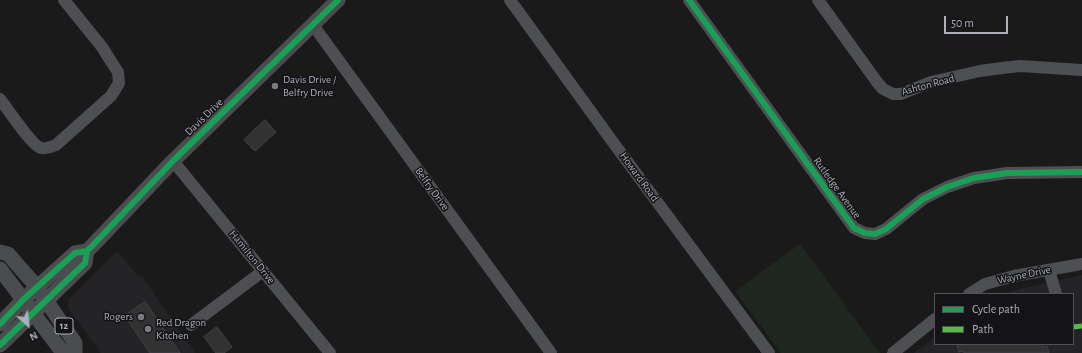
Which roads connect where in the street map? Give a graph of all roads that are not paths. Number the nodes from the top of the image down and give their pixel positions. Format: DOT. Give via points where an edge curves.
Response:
graph roads {
  1 [pos="64,0"];
  2 [pos="338,0"];
  3 [pos="510,0"];
  4 [pos="689,0"];
  5 [pos="818,0"];
  6 [pos="313,25"];
  7 [pos="1082,70"];
  8 [pos="0,99"];
  9 [pos="173,162"];
  10 [pos="1082,172"];
  11 [pos="87,251"];
  12 [pos="0,252"];
  13 [pos="1082,264"];
  14 [pos="0,269"];
  15 [pos="1049,270"];
  16 [pos="262,271"];
  17 [pos="37,287"];
  18 [pos="971,293"];
  19 [pos="1056,293"];
  20 [pos="24,299"];
  21 [pos="46,301"];
  22 [pos="34,313"];
  23 [pos="934,320"];
  24 [pos="0,324"];
  25 [pos="191,325"];
  26 [pos="0,345"];
  27 [pos="68,353"];
  28 [pos="75,353"];
  29 [pos="330,353"];
  30 [pos="551,353"];
  31 [pos="769,353"];
  32 [pos="893,353"];
  1 -- 8 [label="street" via="102,47 118,72 119,83 111,96 56,145 46,148 39,148 31,140"];
  2 -- 6 [label="main road, Davis Drive"];
  3 -- 31 [label="street, Howard Road"];
  4 -- 10 [label="street, Rutledge Avenue" via="854,228 865,233 875,234 886,229 923,199 974,178 1007,173"];
  5 -- 7 [label="street, Ashton Road" via="877,82 893,94 901,94 931,82 1002,68 1020,66"];
  6 -- 9 [label="main road, Davis Drive"];
  6 -- 30 [label="street, Belfry Drive"];
  9 -- 11 [label="main road, Davis Drive"];
  9 -- 16 [label="street, Hamilton Drive"];
  11 -- 17 [label="main road, Davis Drive" via="75,253"];
  11 -- 21 [label="main road, Davis Drive" via="85,263"];
  12 -- 17 [label="main road, 12" via="8,254"];
  13 -- 15 [label="street, Wayne Drive"];
  14 -- 20 [label="main road, 12"];
  15 -- 18 [label="street, Wayne Drive" via="985,284"];
  15 -- 19 [label="street"];
  16 -- 25 [label="street"];
  16 -- 29 [label="street, Hamilton Drive"];
  17 -- 20 [label="main road, Davis Drive"];
  17 -- 21 [label="main road, 12"];
  20 -- 22 [label="main road, 12"];
  20 -- 24 [label="main road, Davis Drive"];
  21 -- 22 [label="main road, Davis Drive"];
  21 -- 28 [label="main road, 12" via="75,343"];
  22 -- 26 [label="main road, Davis Drive"];
  22 -- 27 [label="main road, 12" via="61,350"];
  23 -- 32 [label="street"];
}
